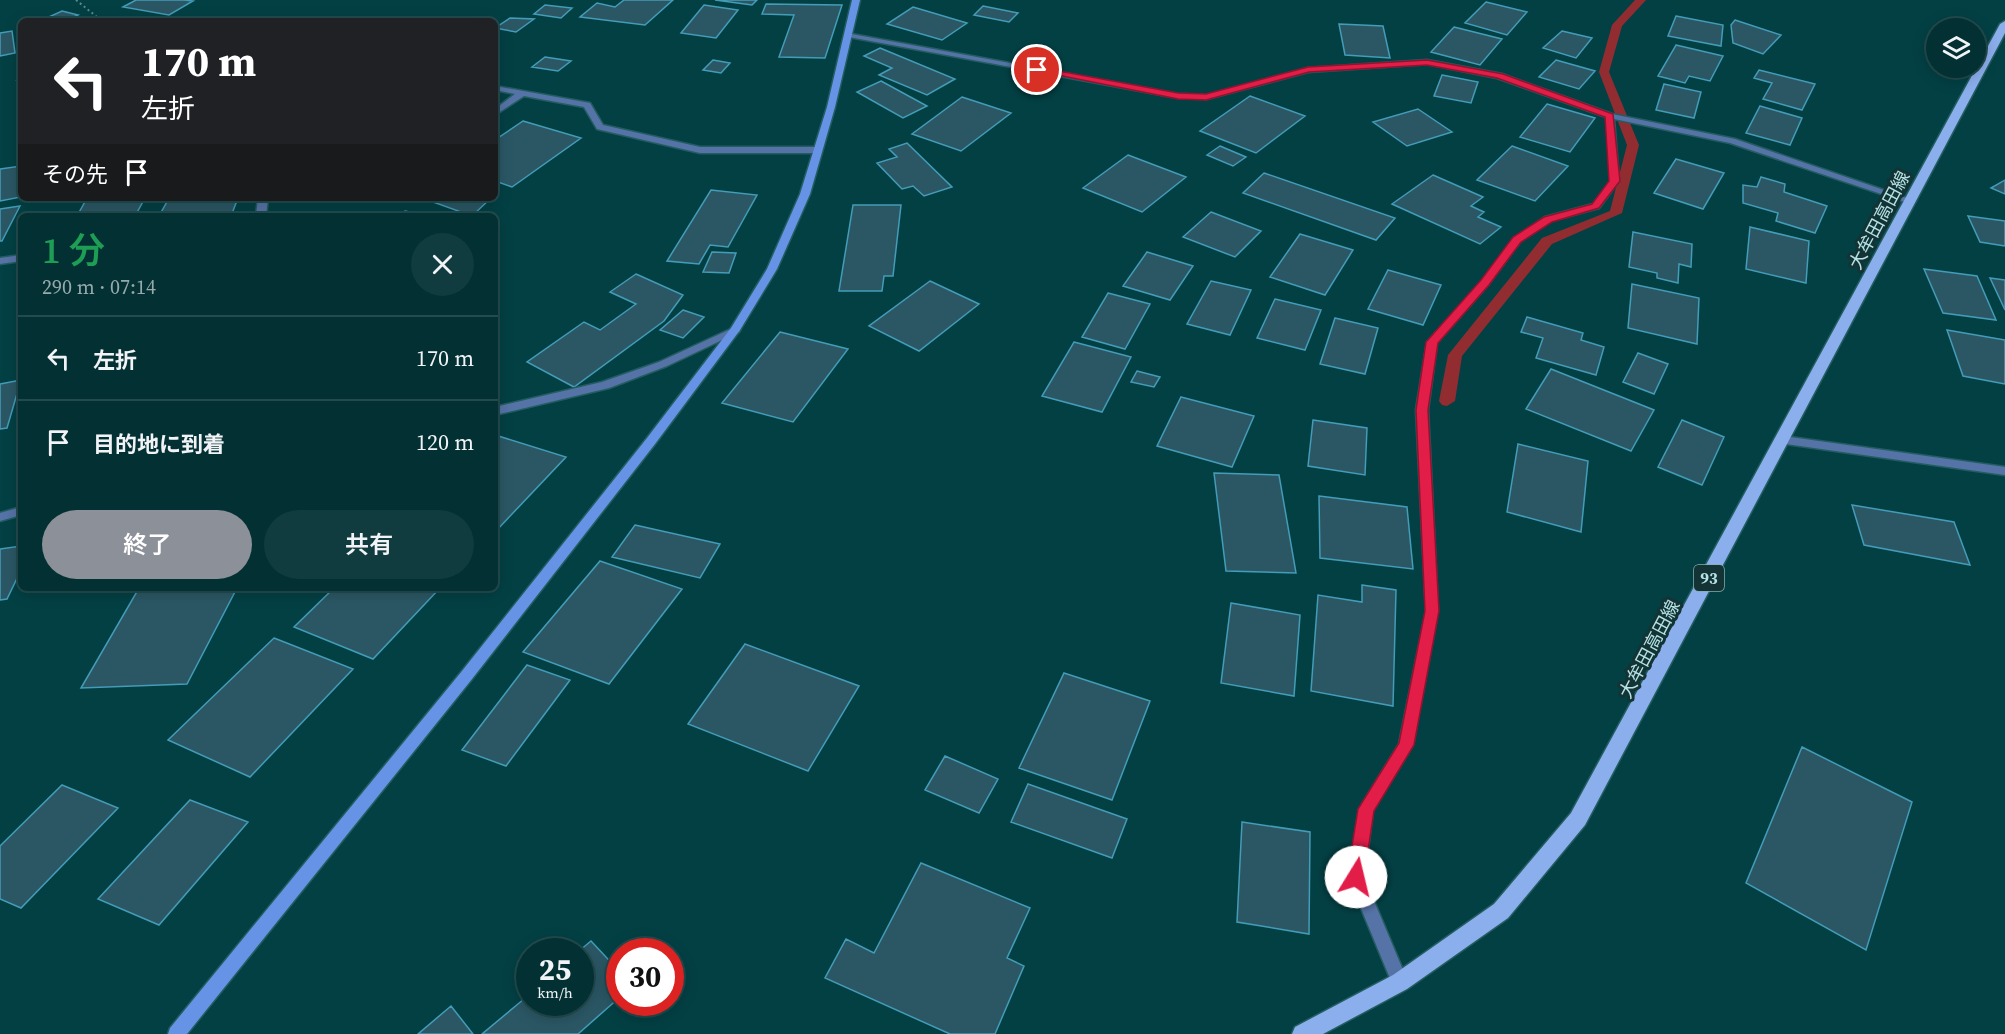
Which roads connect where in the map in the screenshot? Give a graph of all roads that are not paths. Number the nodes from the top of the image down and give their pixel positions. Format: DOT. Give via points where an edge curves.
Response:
graph roads {
  1 [pos="856,0"];
  2 [pos="2005,24"];
  3 [pos="849,35"];
  4 [pos="498,89"];
  5 [pos="522,93"];
  6 [pos="498,111"];
  7 [pos="1614,117"];
  8 [pos="817,150"];
  9 [pos="1911,201"];
  10 [pos="18,258"];
  11 [pos="0,261"];
  12 [pos="735,330"];
  13 [pos="498,410"];
  14 [pos="1783,440"];
  15 [pos="2005,471"];
  16 [pos="18,512"];
  17 [pos="0,517"];
  18 [pos="1400,982"];
  19 [pos="176,1034"];
  20 [pos="1302,1034"];
  1 -- 3 [label="street"];
  2 -- 9 [label="main road, 大牟田高田線 / 93"];
  3 -- 7 [label="street" via="1178,96 1206,97 1308,70 1427,62 1499,76"];
  3 -- 8 [label="street"];
  4 -- 5 [label="street"];
  5 -- 6 [label="street"];
  5 -- 8 [label="street" via="587,105 600,127 700,150"];
  7 -- 9 [label="street" via="1732,141"];
  7 -- 18 [label="street" via="1614,181 1596,206 1548,219 1517,240 1432,342 1422,410 1432,611 1406,745 1366,809 1356,877"];
  8 -- 12 [label="street" via="804,194 772,269"];
  9 -- 14 [label="main road, 大牟田高田線 / 93"];
  10 -- 11 [label="street"];
  12 -- 13 [label="street" via="663,364 605,385"];
  12 -- 19 [label="street" via="474,666"];
  14 -- 15 [label="street"];
  14 -- 18 [label="main road, 大牟田高田線 / 93" via="1578,819 1501,911"];
  16 -- 17 [label="street"];
  18 -- 20 [label="main road, 大牟田高田線 / 93"];
}
